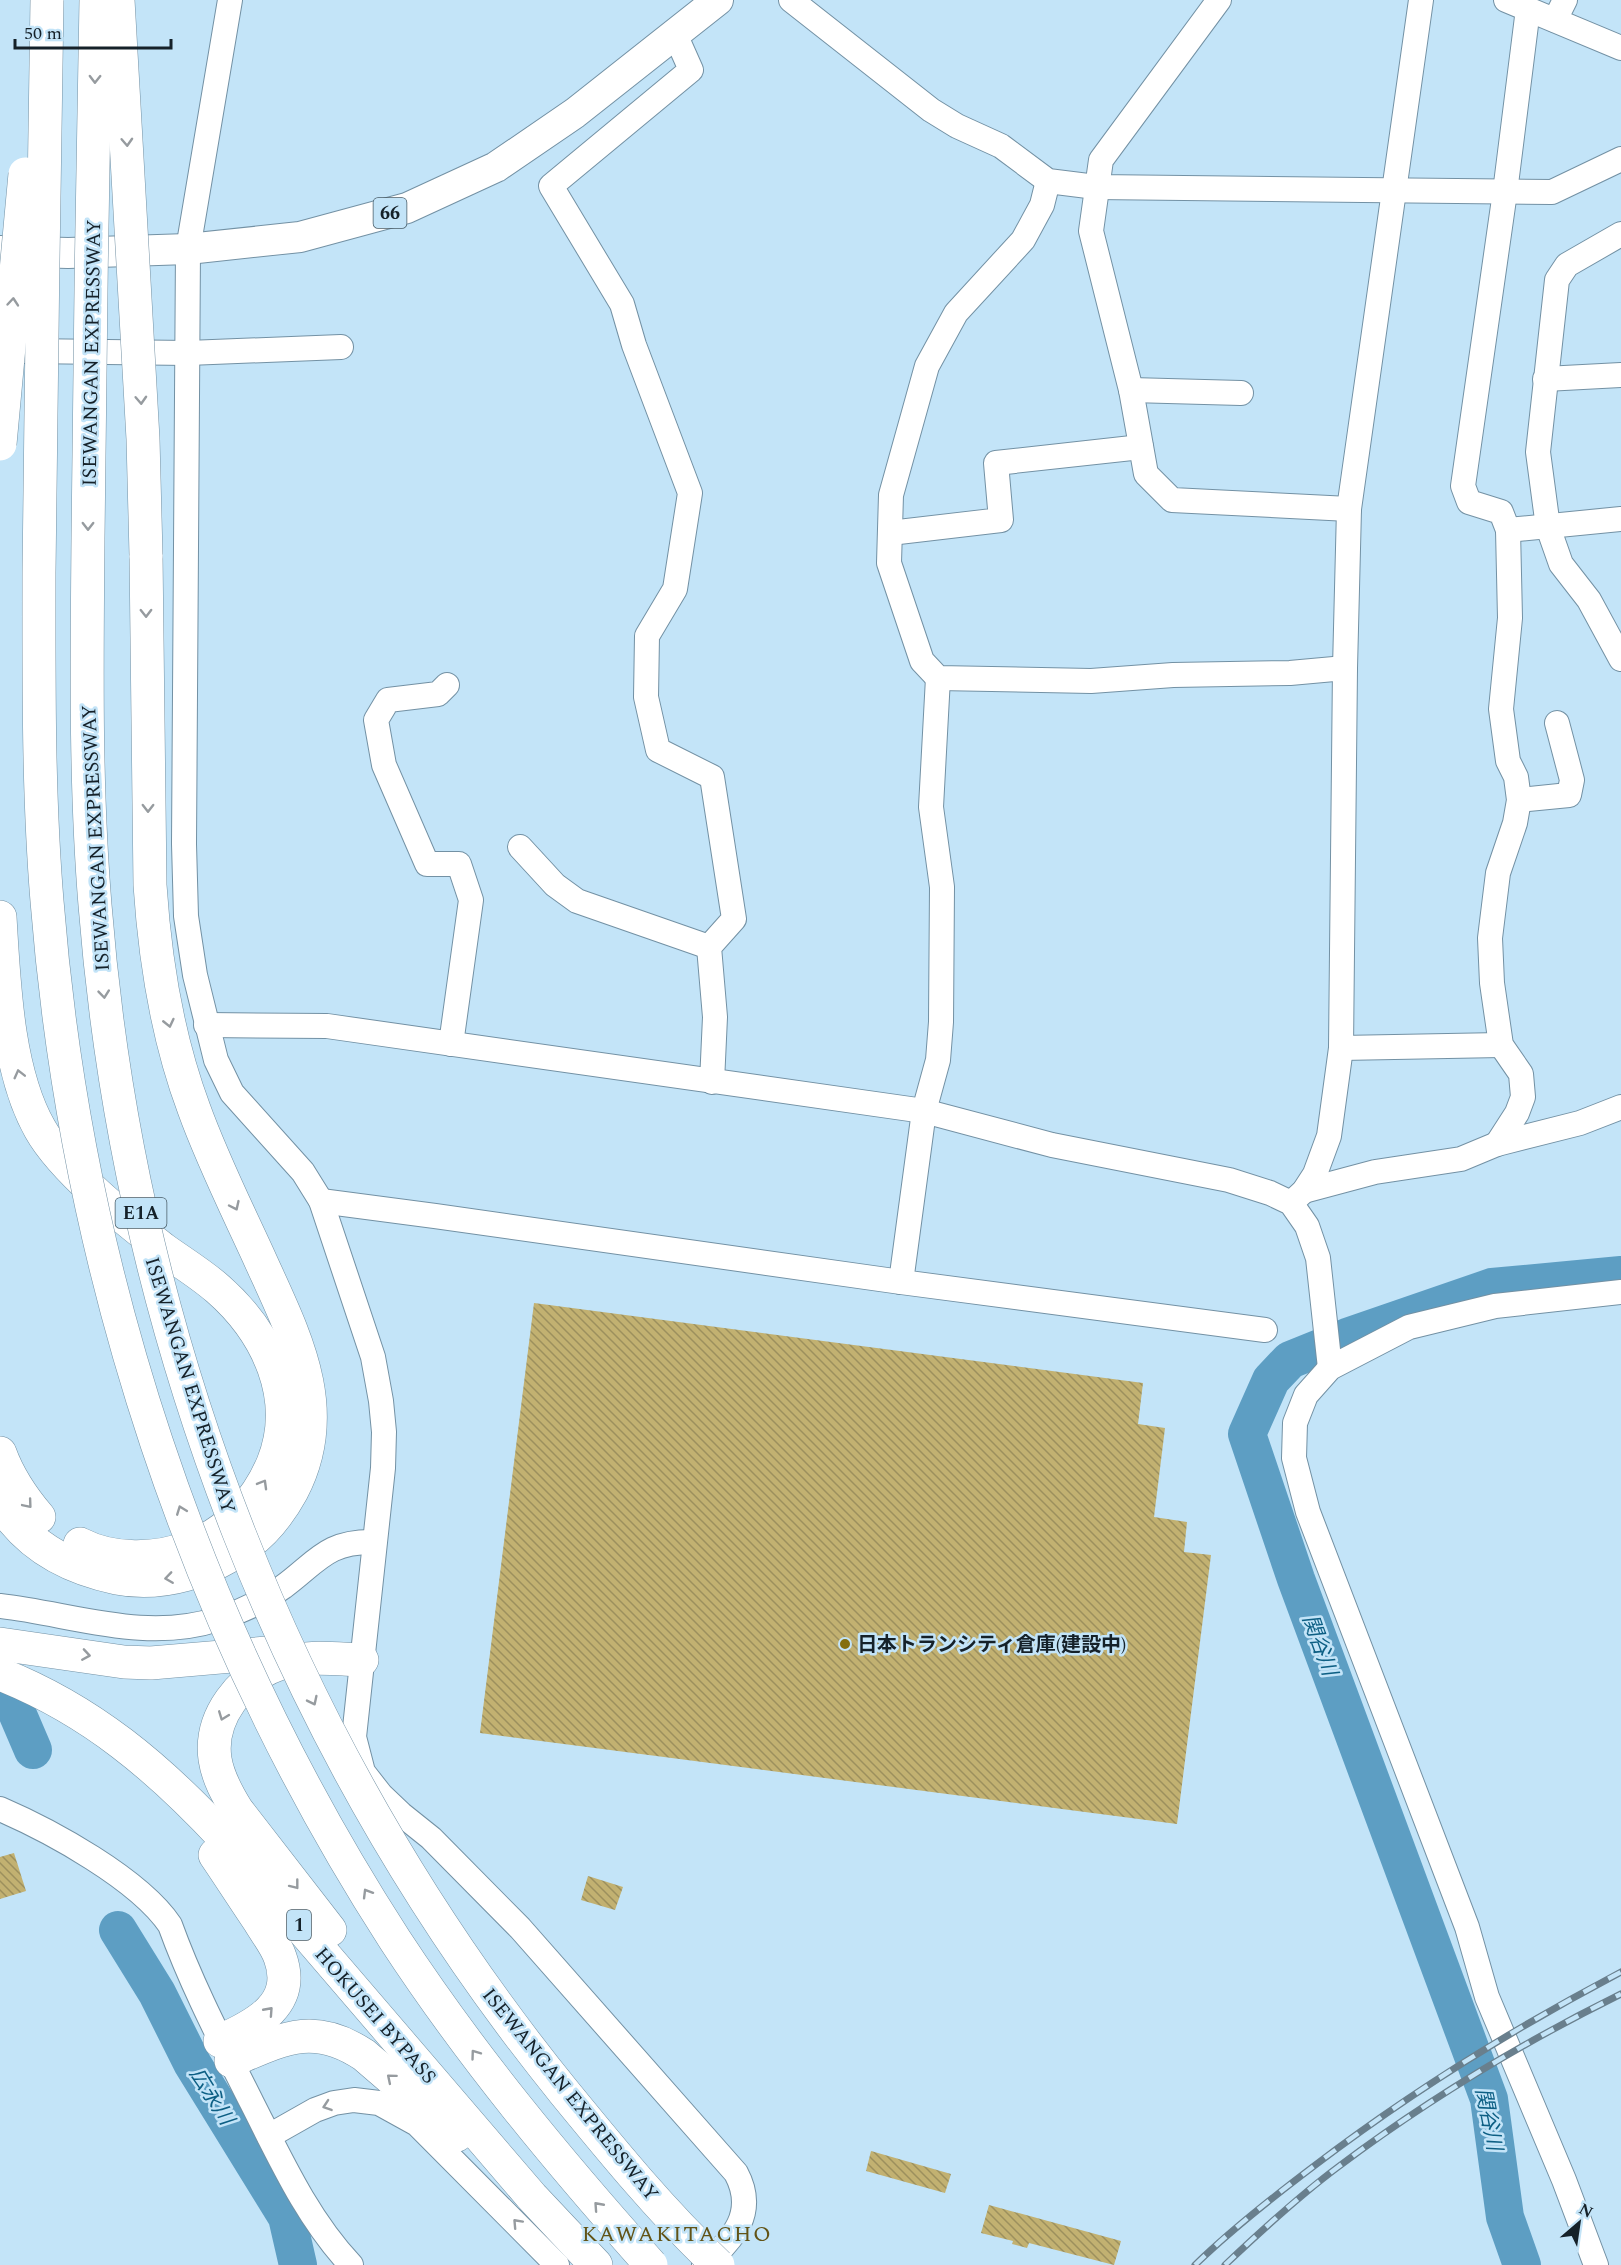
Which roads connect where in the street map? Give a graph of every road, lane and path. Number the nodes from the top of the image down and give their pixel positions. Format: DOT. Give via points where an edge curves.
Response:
graph roads {
  1 [pos="30,0"];
  2 [pos="47,0"];
  3 [pos="96,0"];
  4 [pos="118,0"];
  5 [pos="230,0"];
  6 [pos="718,0"];
  7 [pos="791,0"];
  8 [pos="1219,0"];
  9 [pos="1422,0"];
  10 [pos="1517,5"];
  11 [pos="1560,10"];
  12 [pos="675,34"];
  13 [pos="1621,48"];
  14 [pos="1621,159"];
  15 [pos="1048,181"];
  16 [pos="1096,187"];
  17 [pos="1393,190"];
  18 [pos="1505,192"];
  19 [pos="1621,234"];
  20 [pos="188,249"];
  21 [pos="0,250"];
  22 [pos="341,347"];
  23 [pos="2,350"];
  24 [pos="188,353"];
  25 [pos="1621,375"];
  26 [pos="1545,380"];
  27 [pos="1131,390"];
  28 [pos="1240,393"];
  29 [pos="0,444"];
  30 [pos="1141,447"];
  31 [pos="1349,508"];
  32 [pos="1621,519"];
  33 [pos="1548,527"];
  34 [pos="1508,530"];
  35 [pos="890,533"];
  36 [pos="1620,654"];
  37 [pos="1345,668"];
  38 [pos="938,678"];
  39 [pos="447,685"];
  40 [pos="1557,723"];
  41 [pos="1519,800"];
  42 [pos="520,847"];
  43 [pos="0,917"];
  44 [pos="709,947"];
  45 [pos="206,1025"];
  46 [pos="451,1044"];
  47 [pos="1501,1045"];
  48 [pos="1341,1048"];
  49 [pos="712,1082"];
  50 [pos="1621,1107"];
  51 [pos="924,1112"];
  52 [pos="1497,1144"];
  53 [pos="1298,1197"];
  54 [pos="321,1201"];
  55 [pos="901,1282"];
  56 [pos="1621,1292"];
  57 [pos="1265,1330"];
  58 [pos="1329,1351"];
  59 [pos="0,1453"];
  60 [pos="0,1502"];
  61 [pos="374,1542"];
  62 [pos="2,1606"];
  63 [pos="14,1646"];
  64 [pos="362,1660"];
  65 [pos="0,1677"];
  66 [pos="40,1696"];
  67 [pos="0,1809"];
  68 [pos="226,2051"];
  69 [pos="269,2136"];
  70 [pos="486,2142"];
  71 [pos="532,2197"];
  72 [pos="351,2265"];
  73 [pos="557,2265"];
  74 [pos="596,2265"];
  75 [pos="651,2265"];
  76 [pos="704,2265"];
  77 [pos="718,2265"];
  78 [pos="1596,2265"];
  29 -- 1 [label="highway, one-way, bridge" via="26,164"];
  75 -- 2 [label="highway, E1A, one-way, bridge" via="571,2175 477,2057 396,1941 326,1826 280,1741 206,1577 135,1374 101,1250 78,1144 47,898 40,497"];
  3 -- 77 [label="highway, ISEWANGAN EXPRESSWAY / E1A, one-way, bridge" via="88,782 108,1028 125,1142 151,1257 212,1464 249,1561 323,1721 375,1817 436,1919 514,2030 609,2147"];
  4 -- 60 [label="highway, one-way, bridge" via="144,439 148,842 153,928 177,1058 214,1160 284,1310 306,1373 310,1430 297,1480 270,1524 231,1557 180,1576 121,1579 92,1573 38,1546"];
  5 -- 20 [label="street"];
  6 -- 12 [label="main road, 66"];
  7 -- 15 [label="street" via="931,110 1001,147"];
  8 -- 16 [label="street" via="1101,160"];
  9 -- 17 [label="street"];
  10 -- 11 [label="street"];
  10 -- 18 [label="street"];
  11 -- 13 [label="street"];
  12 -- 20 [label="main road, 66" via="575,113 496,167 407,208 300,237"];
  12 -- 44 [label="street" via="691,70 551,186 622,304 690,493 675,589 647,636 646,697 657,750 712,777 734,919"];
  14 -- 18 [label="street" via="1552,192"];
  15 -- 16 [label="street"];
  15 -- 35 [label="street" via="1042,206 1023,240 956,314 927,366 891,495"];
  16 -- 17 [label="street"];
  16 -- 27 [label="street" via="1091,231"];
  17 -- 18 [label="street"];
  17 -- 31 [label="street"];
  18 -- 34 [label="street" via="1463,486 1469,502 1501,512"];
  19 -- 26 [label="street" via="1567,265 1557,280"];
  20 -- 21 [label="main road, 66" via="68,253"];
  20 -- 24 [label="street"];
  22 -- 24 [label="street"];
  23 -- 24 [label="street"];
  24 -- 45 [label="street" via="184,844 186,916"];
  25 -- 26 [label="street"];
  26 -- 33 [label="street" via="1538,452"];
  27 -- 28 [label="street"];
  27 -- 30 [label="street"];
  30 -- 31 [label="street" via="1146,474 1172,500"];
  30 -- 35 [label="street" via="996,463 1001,520"];
  31 -- 37 [label="street"];
  32 -- 33 [label="street"];
  33 -- 34 [label="street"];
  33 -- 36 [label="street" via="1561,564 1589,600"];
  34 -- 41 [label="street" via="1510,618 1501,709 1508,761 1516,777"];
  35 -- 38 [label="street" via="889,562 922,661"];
  37 -- 38 [label="street" via="1290,674 1173,675 1091,681"];
  37 -- 48 [label="street"];
  38 -- 51 [label="street" via="931,807 942,887 940,1022 938,1060"];
  39 -- 46 [label="street" via="438,694 388,700 376,720 384,765 427,864 459,864 471,900"];
  40 -- 41 [label="street" via="1572,780 1569,795"];
  41 -- 47 [label="street" via="1498,873 1490,938 1491,983"];
  42 -- 44 [label="street" via="555,885 577,901"];
  59 -- 43 [label="highway, one-way" via="21,1495 40,1518 63,1536 87,1548 144,1557 172,1554 205,1542 227,1527 265,1482 277,1453 282,1425 282,1394 274,1364 241,1312 218,1289 96,1192 54,1151 40,1129 14,1053"];
  44 -- 49 [label="street" via="715,1017"];
  45 -- 46 [label="street" via="327,1026"];
  45 -- 54 [label="street" via="232,1094 303,1172"];
  46 -- 49 [label="street"];
  47 -- 48 [label="street"];
  47 -- 52 [label="street" via="1521,1074 1523,1098"];
  48 -- 53 [label="street" via="1329,1136 1315,1174"];
  49 -- 51 [label="street"];
  50 -- 52 [label="street" via="1580,1123"];
  51 -- 53 [label="street" via="1052,1145"];
  51 -- 55 [label="street"];
  52 -- 53 [label="street" via="1461,1159 1375,1172"];
  53 -- 58 [label="street" via="1318,1258"];
  54 -- 55 [label="street"];
  54 -- 61 [label="street" via="373,1357 381,1401 383,1467"];
  55 -- 57 [label="street"];
  56 -- 58 [label="street" via="1495,1306"];
  58 -- 78 [label="street" via="1295,1423 1294,1458 1308,1512 1467,1927 1487,1997"];
  61 -- 62 [label="street" via="337,1547 260,1601 193,1626 117,1626"];
  61 -- 64 [label="street"];
  63 -- 64 [label="highway, one-way" via="124,1662 275,1653 316,1653"];
  64 -- 70 [label="highway, one-way" via="320,1658 280,1663 259,1672 228,1703 214,1757 225,1792 237,1810 441,2070"];
  64 -- 76 [label="street" via="354,1737 363,1772 381,1795 431,1838 520,1928 736,2173 744,2188 741,2222"];
  65 -- 66 [label="highway"];
  68 -- 66 [label="highway, one-way" via="281,1995 285,1982 280,1956 206,1843 173,1802 108,1744"];
  66 -- 70 [label="highway, HOKUSEI BYPASS / 1" via="75,1710 113,1736 187,1798"];
  67 -- 68 [label="street" via="86,1855 161,1911"];
  68 -- 69 [label="street"];
  71 -- 68 [label="highway, 1, one-way" via="350,2046 332,2038 294,2036"];
  69 -- 72 [label="street" via="294,2187"];
  73 -- 69 [label="street, one-way" via="417,2124 379,2103 334,2103"];
  70 -- 71 [label="highway, HOKUSEI BYPASS / 1"];
  71 -- 74 [label="highway, HOKUSEI BYPASS / 1"];
}
